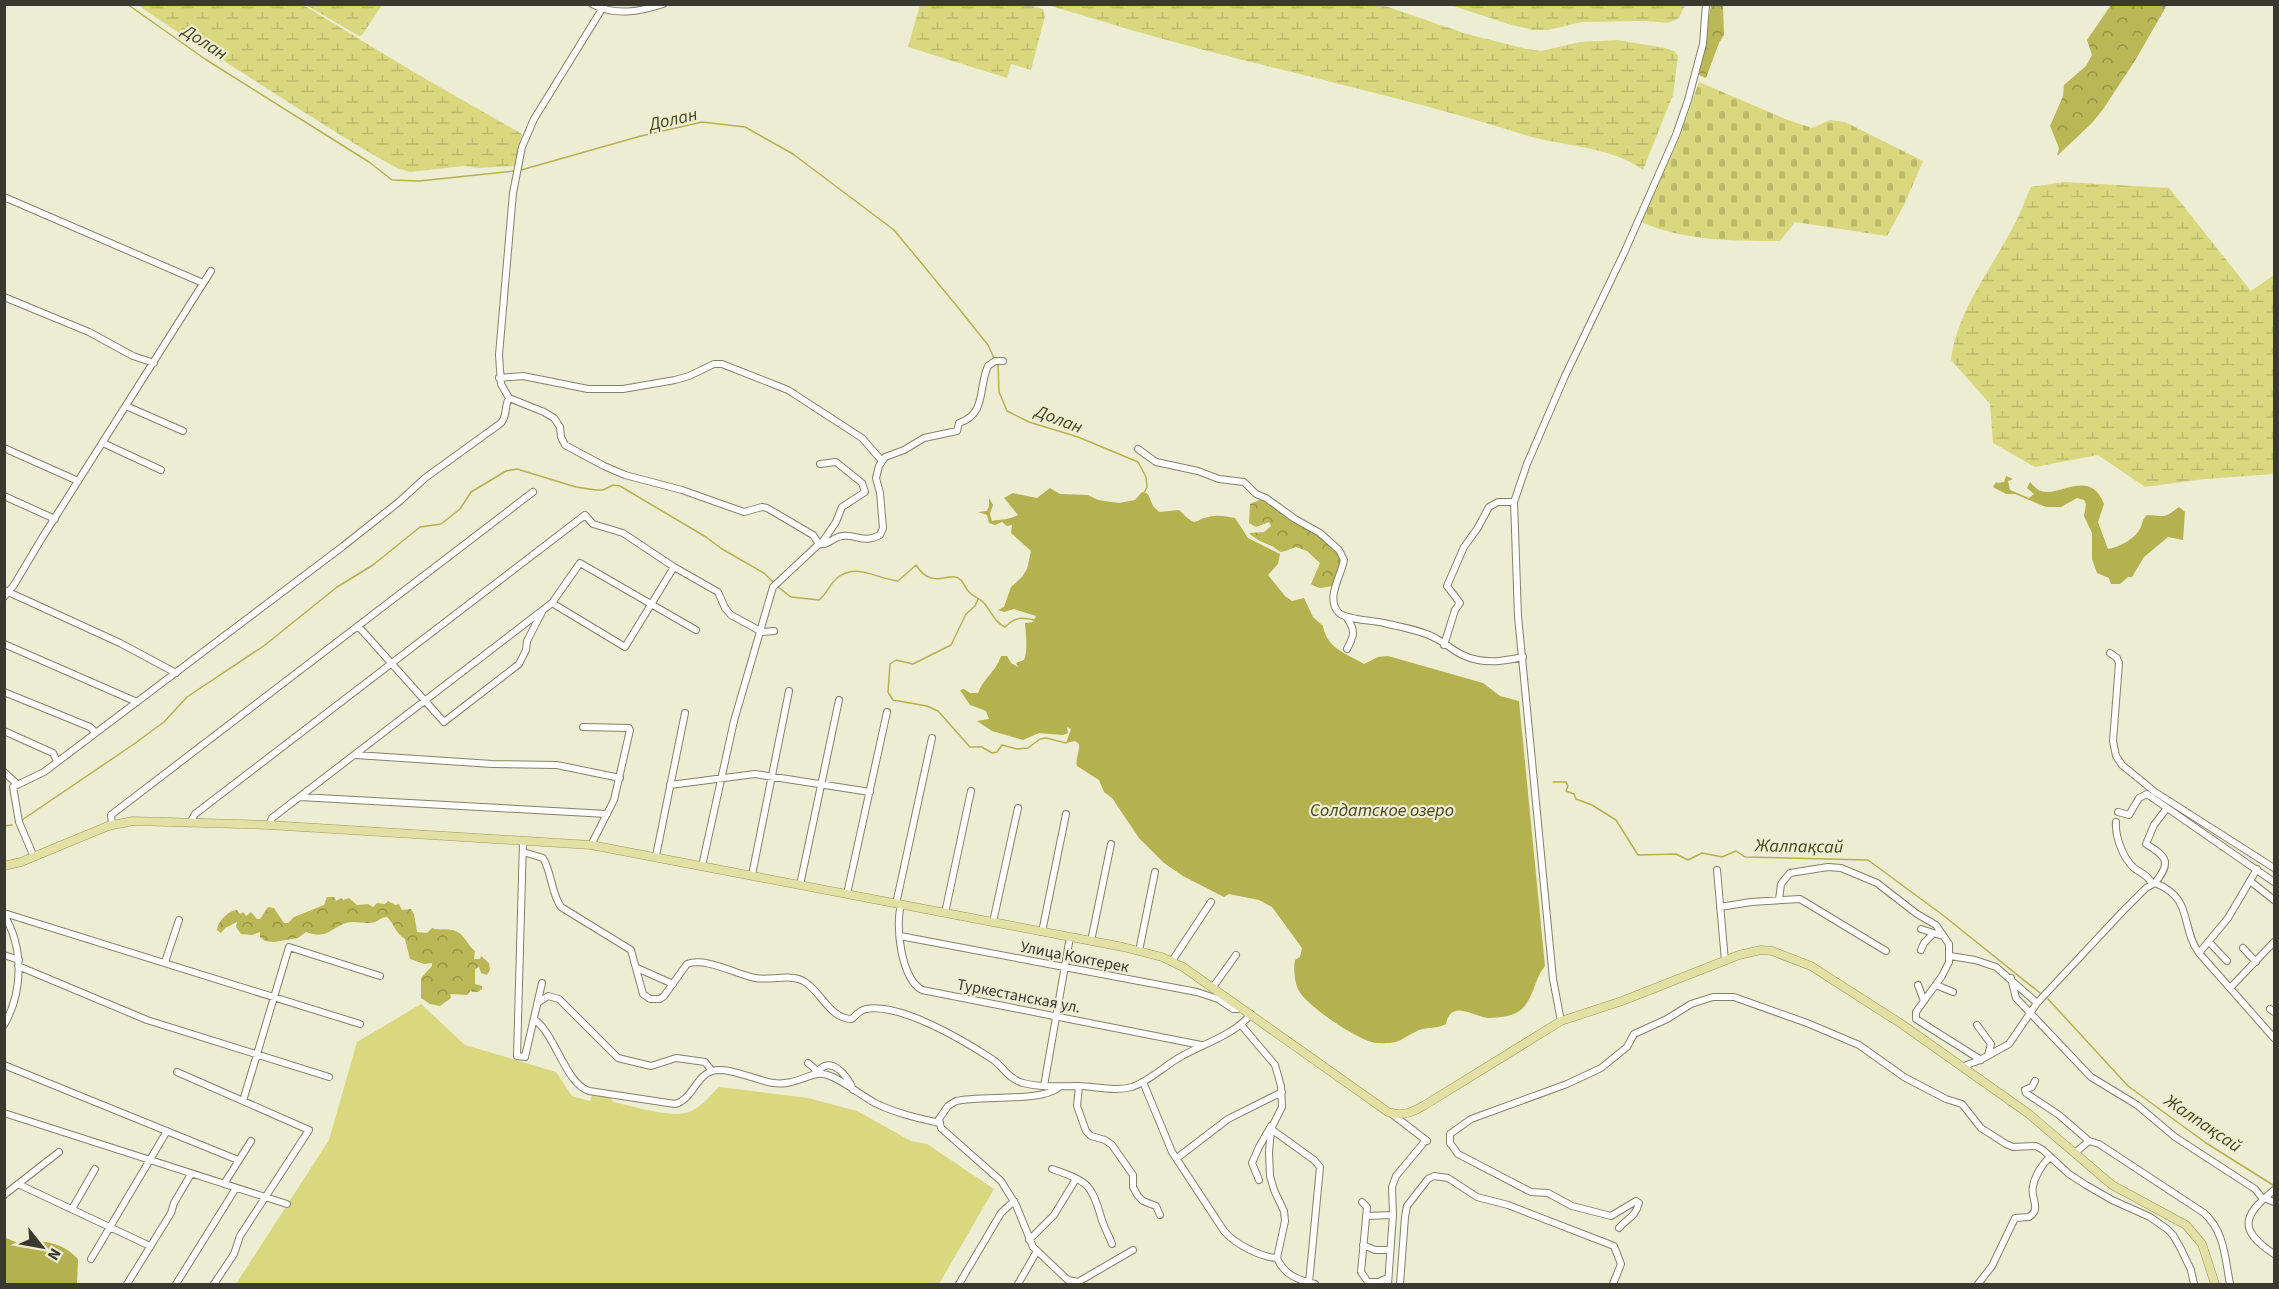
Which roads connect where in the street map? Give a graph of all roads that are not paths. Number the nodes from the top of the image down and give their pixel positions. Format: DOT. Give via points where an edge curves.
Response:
graph roads {
  1 [pos="592,4"];
  2 [pos="663,4"];
  3 [pos="1707,4"];
  4 [pos="602,9"];
  5 [pos="4,197"];
  6 [pos="211,271"];
  7 [pos="203,283"];
  8 [pos="4,297"];
  9 [pos="1003,361"];
  10 [pos="154,363"];
  11 [pos="499,378"];
  12 [pos="509,398"];
  13 [pos="126,406"];
  14 [pos="183,431"];
  15 [pos="103,443"];
  16 [pos="4,448"];
  17 [pos="1138,449"];
  18 [pos="882,461"];
  19 [pos="820,464"];
  20 [pos="161,470"];
  21 [pos="78,481"];
  22 [pos="533,492"];
  23 [pos="4,496"];
  24 [pos="1514,502"];
  25 [pos="55,519"];
  26 [pos="820,544"];
  27 [pos="674,567"];
  28 [pos="6,593"];
  29 [pos="552,603"];
  30 [pos="651,604"];
  31 [pos="543,610"];
  32 [pos="1347,618"];
  33 [pos="358,626"];
  34 [pos="696,630"];
  35 [pos="760,630"];
  36 [pos="774,631"];
  37 [pos="4,644"];
  38 [pos="1444,645"];
  39 [pos="1347,649"];
  40 [pos="2110,654"];
  41 [pos="1523,657"];
  42 [pos="391,664"];
  43 [pos="176,673"];
  44 [pos="789,691"];
  45 [pos="4,692"];
  46 [pos="839,700"];
  47 [pos="137,702"];
  48 [pos="425,702"];
  49 [pos="887,712"];
  50 [pos="685,713"];
  51 [pos="583,727"];
  52 [pos="4,730"];
  53 [pos="95,732"];
  54 [pos="932,738"];
  55 [pos="355,755"];
  56 [pos="57,761"];
  57 [pos="6,774"];
  58 [pos="772,777"];
  59 [pos="620,778"];
  60 [pos="722,778"];
  61 [pos="17,784"];
  62 [pos="670,785"];
  63 [pos="821,785"];
  64 [pos="4,789"];
  65 [pos="12,791"];
  66 [pos="971,791"];
  67 [pos="870,792"];
  68 [pos="300,797"];
  69 [pos="1018,808"];
  70 [pos="2167,808"];
  71 [pos="2118,812"];
  72 [pos="607,813"];
  73 [pos="1066,814"];
  74 [pos="2116,822"];
  75 [pos="190,823"];
  76 [pos="112,825"];
  77 [pos="269,825"];
  78 [pos="523,841"];
  79 [pos="1110,844"];
  80 [pos="591,845"];
  81 [pos="523,852"];
  82 [pos="2249,853"];
  83 [pos="656,856"];
  84 [pos="34,857"];
  85 [pos="2250,864"];
  86 [pos="4,866"];
  87 [pos="702,866"];
  88 [pos="2274,868"];
  89 [pos="2257,869"];
  90 [pos="1717,870"];
  91 [pos="1155,872"];
  92 [pos="752,876"];
  93 [pos="2250,881"];
  94 [pos="2274,882"];
  95 [pos="2154,884"];
  96 [pos="800,885"];
  97 [pos="847,894"];
  98 [pos="1779,900"];
  99 [pos="2274,900"];
  100 [pos="1210,902"];
  101 [pos="899,904"];
  102 [pos="1720,907"];
  103 [pos="945,913"];
  104 [pos="4,914"];
  105 [pos="179,920"];
  106 [pos="2216,920"];
  107 [pos="993,922"];
  108 [pos="2221,927"];
  109 [pos="1921,928"];
  110 [pos="1042,932"];
  111 [pos="1933,934"];
  112 [pos="900,936"];
  113 [pos="1943,936"];
  114 [pos="1070,937"];
  115 [pos="1091,941"];
  116 [pos="2209,942"];
  117 [pos="2274,942"];
  118 [pos="2243,948"];
  119 [pos="1921,950"];
  120 [pos="1139,951"];
  121 [pos="1886,951"];
  122 [pos="2199,953"];
  123 [pos="4,955"];
  124 [pos="1236,955"];
  125 [pos="1950,956"];
  126 [pos="1725,960"];
  127 [pos="1172,961"];
  128 [pos="2227,961"];
  129 [pos="165,962"];
  130 [pos="2256,962"];
  131 [pos="19,963"];
  132 [pos="637,968"];
  133 [pos="1065,968"];
  134 [pos="380,976"];
  135 [pos="2011,978"];
  136 [pos="542,983"];
  137 [pos="674,984"];
  138 [pos="1918,985"];
  139 [pos="1936,985"];
  140 [pos="1213,987"];
  141 [pos="2231,987"];
  142 [pos="1953,992"];
  143 [pos="275,996"];
  144 [pos="1924,1001"];
  145 [pos="539,1002"];
  146 [pos="2037,1003"];
  147 [pos="1240,1007"];
  148 [pos="8,1011"];
  149 [pos="2029,1013"];
  150 [pos="1251,1014"];
  151 [pos="1055,1016"];
  152 [pos="534,1019"];
  153 [pos="1561,1021"];
  154 [pos="360,1024"];
  155 [pos="4,1025"];
  156 [pos="1977,1025"];
  157 [pos="2274,1025"];
  158 [pos="1242,1026"];
  159 [pos="2268,1030"];
  160 [pos="2274,1038"];
  161 [pos="1201,1045"];
  162 [pos="257,1055"];
  163 [pos="1984,1058"];
  164 [pos="808,1063"];
  165 [pos="4,1065"];
  166 [pos="1964,1066"];
  167 [pos="712,1071"];
  168 [pos="177,1072"];
  169 [pos="816,1074"];
  170 [pos="329,1077"];
  171 [pos="1143,1082"];
  172 [pos="2035,1082"];
  173 [pos="1044,1086"];
  174 [pos="1079,1086"];
  175 [pos="1058,1088"];
  176 [pos="853,1091"];
  177 [pos="1282,1092"];
  178 [pos="243,1101"];
  179 [pos="4,1113"];
  180 [pos="1395,1116"];
  181 [pos="940,1123"];
  182 [pos="1272,1126"];
  183 [pos="1393,1126"];
  184 [pos="167,1131"];
  185 [pos="251,1141"];
  186 [pos="2089,1141"];
  187 [pos="59,1152"];
  188 [pos="2076,1152"];
  189 [pos="2050,1157"];
  190 [pos="1177,1158"];
  191 [pos="149,1160"];
  192 [pos="238,1160"];
  193 [pos="95,1169"];
  194 [pos="1052,1169"];
  195 [pos="191,1174"];
  196 [pos="1076,1179"];
  197 [pos="1258,1180"];
  198 [pos="18,1184"];
  199 [pos="224,1184"];
  200 [pos="236,1188"];
  201 [pos="2274,1190"];
  202 [pos="4,1195"];
  203 [pos="265,1197"];
  204 [pos="2264,1198"];
  205 [pos="1014,1201"];
  206 [pos="1362,1202"];
  207 [pos="2274,1203"];
  208 [pos="287,1204"];
  209 [pos="72,1209"];
  210 [pos="1160,1215"];
  211 [pos="1393,1215"];
  212 [pos="1366,1216"];
  213 [pos="110,1227"];
  214 [pos="1619,1228"];
  215 [pos="1029,1240"];
  216 [pos="1112,1244"];
  217 [pos="1363,1245"];
  218 [pos="150,1246"];
  219 [pos="1133,1250"];
  220 [pos="1390,1250"];
  221 [pos="1037,1251"];
  222 [pos="2274,1254"];
  223 [pos="1277,1258"];
  224 [pos="92,1259"];
  225 [pos="1388,1281"];
  226 [pos="1070,1282"];
  227 [pos="1300,1283"];
  228 [pos="1367,1283"];
  229 [pos="127,1284"];
  230 [pos="176,1284"];
  231 [pos="214,1284"];
  232 [pos="959,1284"];
  233 [pos="1018,1284"];
  234 [pos="1312,1284"];
  235 [pos="1400,1284"];
  236 [pos="1613,1284"];
  237 [pos="1978,1284"];
  238 [pos="2194,1284"];
  239 [pos="2215,1284"];
  240 [pos="2230,1284"];
  1 -- 4 [label="street"];
  2 -- 4 [label="street" via="637,12"];
  3 -- 24 [label="street" via="1703,44 1680,125 1565,375"];
  4 -- 11 [label="street" via="534,119 520,154 508,239"];
  5 -- 7 [label="street"];
  6 -- 7 [label="street"];
  7 -- 10 [label="street"];
  8 -- 10 [label="street"];
  9 -- 18 [label="street" via="988,366 980,403 968,420 959,423 957,431 924,438"];
  10 -- 13 [label="street"];
  11 -- 12 [label="street"];
  11 -- 18 [label="street" via="523,376 588,389 623,389 682,378 722,364 788,390 862,438"];
  12 -- 26 [label="street" via="554,418 565,445 604,466 744,512 767,508 813,535"];
  12 -- 43 [label="street" via="501,423"];
  13 -- 14 [label="street"];
  13 -- 15 [label="street"];
  15 -- 20 [label="street"];
  15 -- 21 [label="street"];
  16 -- 21 [label="street"];
  17 -- 32 [label="street" via="1156,462 1219,480 1244,482 1256,494 1320,533 1344,560 1333,601 1338,612"];
  18 -- 26 [label="street" via="876,478 883,528 880,536 870,540 842,536"];
  19 -- 26 [label="street" via="836,462 862,483 865,492 842,507 837,522"];
  21 -- 25 [label="street"];
  22 -- 33 [label="street"];
  23 -- 25 [label="street"];
  24 -- 38 [label="street" via="1498,502 1489,507 1460,554 1447,586 1460,603"];
  24 -- 41 [label="street"];
  25 -- 28 [label="street"];
  26 -- 35 [label="street" via="775,585"];
  27 -- 30 [label="street"];
  27 -- 35 [label="street" via="718,592 731,615"];
  27 -- 42 [label="street" via="623,533 593,524 585,515"];
  28 -- 43 [label="street" via="120,643"];
  29 -- 30 [label="street" via="580,564"];
  29 -- 30 [label="street" via="625,647"];
  29 -- 31 [label="street"];
  30 -- 34 [label="street"];
  31 -- 48 [label="street"];
  31 -- 48 [label="street" via="519,663 482,693 444,722"];
  32 -- 38 [label="street" via="1399,627"];
  32 -- 39 [label="street" via="1355,634"];
  33 -- 42 [label="street"];
  33 -- 76 [label="street" via="111,815"];
  35 -- 36 [label="street"];
  35 -- 60 [label="street"];
  37 -- 47 [label="street"];
  38 -- 41 [label="street" via="1480,660 1496,662"];
  40 -- 82 [label="street" via="2119,663 2113,741 2119,762 2155,792"];
  41 -- 153 [label="street" via="1553,980"];
  42 -- 48 [label="street"];
  42 -- 75 [label="street" via="195,814"];
  43 -- 47 [label="street"];
  44 -- 58 [label="street"];
  45 -- 53 [label="street"];
  46 -- 63 [label="street"];
  47 -- 53 [label="street"];
  48 -- 55 [label="street"];
  49 -- 67 [label="street"];
  50 -- 62 [label="street"];
  51 -- 59 [label="street" via="630,729"];
  52 -- 56 [label="street" via="53,753"];
  53 -- 56 [label="street"];
  54 -- 101 [label="street, Туркестанская ул."];
  55 -- 59 [label="street" via="557,765"];
  55 -- 68 [label="street"];
  56 -- 61 [label="street" via="44,772"];
  57 -- 61 [label="street"];
  58 -- 60 [label="street" via="755,774"];
  58 -- 63 [label="street"];
  58 -- 92 [label="street"];
  59 -- 72 [label="street"];
  60 -- 62 [label="street"];
  60 -- 87 [label="street"];
  61 -- 65 [label="street"];
  62 -- 83 [label="street"];
  63 -- 67 [label="street"];
  63 -- 96 [label="street"];
  64 -- 65 [label="street"];
  65 -- 84 [label="street" via="19,822"];
  66 -- 103 [label="street"];
  67 -- 97 [label="street"];
  68 -- 72 [label="street"];
  68 -- 77 [label="street" via="272,818"];
  69 -- 107 [label="street"];
  70 -- 71 [label="street" via="2144,794 2130,815"];
  70 -- 85 [label="street"];
  70 -- 95 [label="street" via="2146,844 2162,854 2166,862 2164,872"];
  72 -- 80 [label="street"];
  73 -- 110 [label="street"];
  74 -- 95 [label="street" via="2126,858"];
  75 -- 76 [label="main road" via="133,821"];
  75 -- 77 [label="main road"];
  76 -- 84 [label="main road"];
  77 -- 78 [label="main road"];
  78 -- 80 [label="main road"];
  78 -- 81 [label="street"];
  79 -- 115 [label="street"];
  80 -- 83 [label="main road"];
  81 -- 132 [label="street" via="543,858 561,907 631,950"];
  81 -- 152 [label="street" via="517,1056 525,1057"];
  82 -- 85 [label="street"];
  82 -- 88 [label="street"];
  83 -- 87 [label="main road"];
  84 -- 86 [label="main road"];
  85 -- 89 [label="street"];
  87 -- 92 [label="main road"];
  89 -- 93 [label="street"];
  89 -- 94 [label="street"];
  90 -- 102 [label="street"];
  91 -- 120 [label="street"];
  92 -- 96 [label="main road"];
  93 -- 99 [label="street"];
  93 -- 108 [label="street"];
  95 -- 122 [label="street" via="2181,903 2190,939"];
  95 -- 146 [label="street" via="2123,911"];
  96 -- 97 [label="main road"];
  97 -- 101 [label="main road"];
  98 -- 102 [label="street"];
  98 -- 113 [label="street" via="1781,884 1790,873 1841,868 1877,883 1931,921"];
  98 -- 121 [label="street" via="1803,900"];
  100 -- 127 [label="street"];
  101 -- 103 [label="main road"];
  101 -- 112 [label="street, Туркестанская ул."];
  102 -- 126 [label="street"];
  103 -- 107 [label="main road"];
  104 -- 129 [label="street"];
  104 -- 131 [label="street" via="16,941"];
  105 -- 129 [label="street"];
  106 -- 108 [label="street"];
  107 -- 110 [label="main road"];
  108 -- 116 [label="street"];
  109 -- 111 [label="street"];
  110 -- 114 [label="main road"];
  111 -- 113 [label="street"];
  111 -- 119 [label="street"];
  112 -- 133 [label="street, Улица Коктерек"];
  112 -- 151 [label="street, Туркестанская ул." via="907,973 922,990"];
  113 -- 125 [label="street" via="1949,944"];
  114 -- 115 [label="main road"];
  114 -- 133 [label="street"];
  115 -- 120 [label="main road"];
  116 -- 122 [label="street"];
  116 -- 128 [label="street"];
  117 -- 130 [label="street"];
  118 -- 130 [label="street"];
  120 -- 127 [label="main road"];
  122 -- 141 [label="street"];
  123 -- 131 [label="street"];
  124 -- 140 [label="street"];
  125 -- 135 [label="street" via="1989,964"];
  125 -- 139 [label="street"];
  126 -- 153 [label="main road"];
  126 -- 166 [label="main road" via="1761,950 1790,956"];
  127 -- 140 [label="main road"];
  129 -- 143 [label="street"];
  130 -- 141 [label="street"];
  131 -- 148 [label="street"];
  131 -- 162 [label="street" via="147,1020"];
  132 -- 137 [label="street"];
  132 -- 137 [label="street" via="643,994 650,999 660,999"];
  133 -- 147 [label="street, Улица Коктерек" via="1197,993 1218,999 1233,1009"];
  133 -- 151 [label="street"];
  134 -- 143 [label="street" via="290,947"];
  135 -- 146 [label="street"];
  135 -- 149 [label="street" via="2014,995"];
  136 -- 145 [label="street"];
  137 -- 173 [label="street" via="687,964 695,962 755,978 802,980 845,1019 871,1009 915,1017 993,1060 1018,1081"];
  138 -- 144 [label="street"];
  139 -- 142 [label="street"];
  139 -- 144 [label="street"];
  140 -- 147 [label="main road"];
  141 -- 159 [label="street"];
  143 -- 154 [label="street"];
  143 -- 162 [label="street"];
  144 -- 163 [label="street" via="1916,1012 1917,1021"];
  145 -- 152 [label="street"];
  145 -- 167 [label="street" via="548,996 559,999 618,1058 651,1066 671,1059 695,1059 705,1062"];
  146 -- 149 [label="street"];
  147 -- 150 [label="main road"];
  148 -- 155 [label="street"];
  149 -- 163 [label="street" via="2009,1044"];
  149 -- 204 [label="street" via="2091,1077"];
  150 -- 158 [label="street"];
  150 -- 180 [label="main road"];
  151 -- 161 [label="street, Туркестанская ул."];
  151 -- 173 [label="street"];
  152 -- 167 [label="street" via="585,1089 675,1104 684,1100"];
  153 -- 180 [label="main road" via="1415,1111"];
  156 -- 163 [label="street" via="1991,1044"];
  157 -- 159 [label="street"];
  158 -- 161 [label="street"];
  158 -- 177 [label="street" via="1275,1065"];
  159 -- 160 [label="street"];
  161 -- 171 [label="street"];
  162 -- 170 [label="street"];
  162 -- 178 [label="street"];
  163 -- 166 [label="street"];
  164 -- 169 [label="street"];
  165 -- 184 [label="street"];
  166 -- 188 [label="main road"];
  167 -- 169 [label="street" via="781,1083 794,1083"];
  168 -- 178 [label="street"];
  169 -- 176 [label="street" via="829,1076"];
  169 -- 176 [label="street" via="824,1066 835,1066"];
  171 -- 174 [label="street" via="1119,1089"];
  171 -- 190 [label="street"];
  172 -- 186 [label="street" via="2026,1093"];
  173 -- 175 [label="street"];
  174 -- 175 [label="street"];
  174 -- 210 [label="street" via="1077,1106 1086,1131 1112,1145 1132,1175 1138,1196 1156,1206"];
  175 -- 181 [label="street" via="1027,1095 956,1101 944,1110"];
  176 -- 181 [label="street" via="897,1113"];
  177 -- 182 [label="street" via="1282,1107"];
  177 -- 190 [label="street" via="1228,1119"];
  178 -- 203 [label="street" via="309,1130"];
  179 -- 191 [label="street"];
  180 -- 183 [label="street"];
  180 -- 211 [label="street" via="1427,1141 1394,1180"];
  181 -- 205 [label="street" via="1001,1181"];
  182 -- 197 [label="street" via="1252,1163"];
  182 -- 223 [label="street" via="1269,1168 1285,1221"];
  182 -- 234 [label="street" via="1320,1167"];
  184 -- 191 [label="street"];
  184 -- 192 [label="street"];
  185 -- 192 [label="street"];
  186 -- 188 [label="street"];
  186 -- 240 [label="street" via="2109,1150 2208,1217 2220,1236"];
  187 -- 198 [label="street"];
  188 -- 239 [label="main road" via="2112,1185 2192,1230 2205,1251"];
  189 -- 214 [label="street" via="2036,1146 2006,1144 1981,1128 1962,1104 1897,1072 1859,1045 1734,997 1713,998 1691,1004 1634,1034 1627,1047 1601,1068 1471,1119 1450,1134 1450,1143 1458,1154 1531,1192 1548,1193 1572,1206 1611,1216 1636,1201 1639,1203 1630,1221"];
  189 -- 237 [label="street" via="2043,1163 2032,1188 2034,1213 2013,1220 1992,1266"];
  189 -- 238 [label="street" via="2086,1185 2167,1229 2181,1249"];
  190 -- 223 [label="street" via="1228,1235 1255,1251"];
  191 -- 195 [label="street"];
  191 -- 213 [label="street"];
  192 -- 199 [label="street"];
  193 -- 209 [label="street"];
  194 -- 196 [label="street"];
  195 -- 199 [label="street"];
  195 -- 218 [label="street"];
  196 -- 215 [label="street" via="1054,1215"];
  196 -- 216 [label="street" via="1096,1197"];
  198 -- 202 [label="street"];
  198 -- 209 [label="street"];
  199 -- 200 [label="street"];
  200 -- 203 [label="street"];
  200 -- 230 [label="street"];
  201 -- 204 [label="street"];
  203 -- 208 [label="street"];
  203 -- 231 [label="street"];
  204 -- 207 [label="street"];
  204 -- 222 [label="street" via="2249,1219 2248,1230"];
  205 -- 215 [label="street"];
  205 -- 232 [label="street" via="1001,1213"];
  206 -- 212 [label="street" via="1367,1207"];
  209 -- 213 [label="street"];
  211 -- 212 [label="street"];
  211 -- 220 [label="street"];
  212 -- 217 [label="street"];
  213 -- 218 [label="street"];
  213 -- 224 [label="street"];
  215 -- 221 [label="street"];
  217 -- 220 [label="street"];
  217 -- 228 [label="street" via="1361,1272"];
  218 -- 229 [label="street"];
  219 -- 226 [label="street" via="1078,1282"];
  220 -- 225 [label="street"];
  221 -- 226 [label="street"];
  221 -- 233 [label="street"];
  223 -- 227 [label="street"];
  225 -- 228 [label="street"];
  227 -- 234 [label="street"];
  235 -- 236 [label="street" via="1407,1206 1428,1179 1440,1176 1478,1197 1614,1246 1621,1264"];
}
